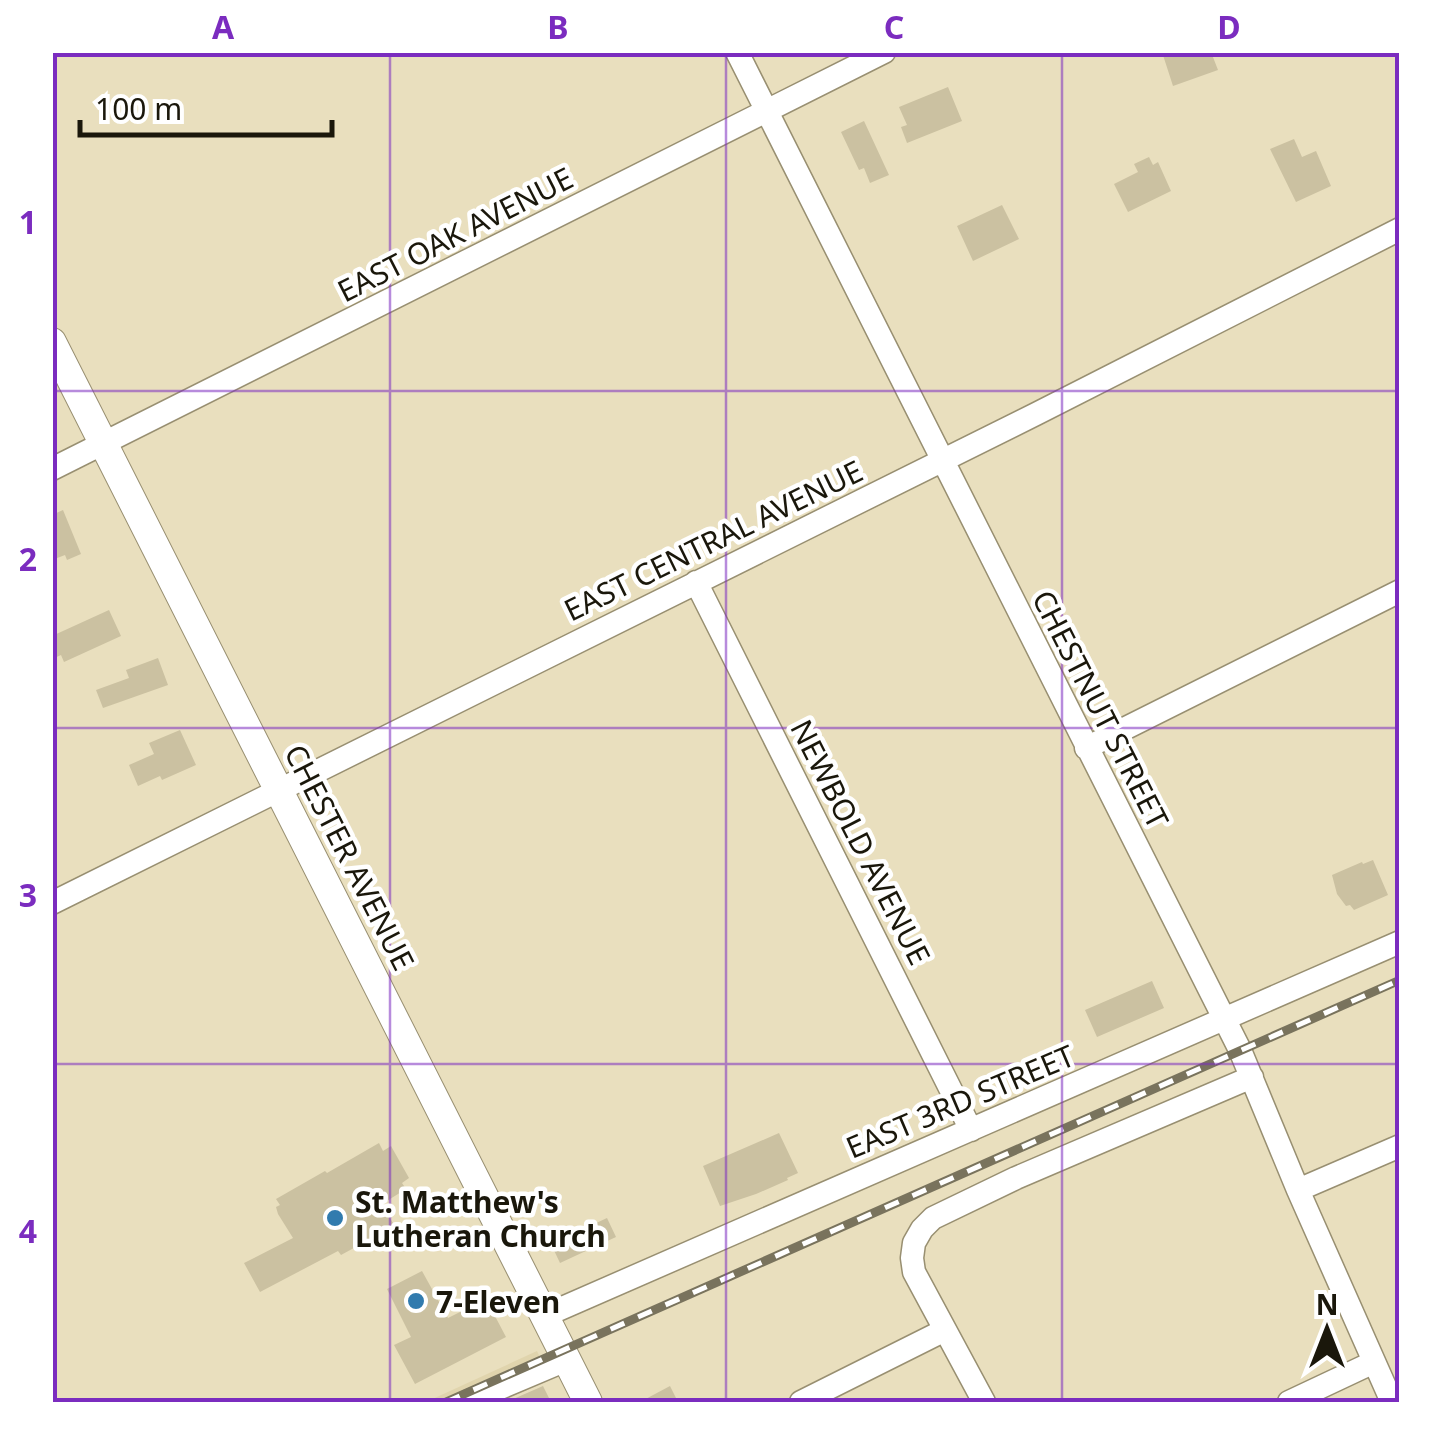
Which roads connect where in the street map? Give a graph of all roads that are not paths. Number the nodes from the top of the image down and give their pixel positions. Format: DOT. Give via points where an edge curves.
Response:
graph roads {
  1 [pos="736,52"];
  2 [pos="884,52"];
  3 [pos="767,112"];
  4 [pos="1400,229"];
  5 [pos="52,342"];
  6 [pos="103,444"];
  7 [pos="942,460"];
  8 [pos="52,469"];
  9 [pos="696,582"];
  10 [pos="1400,591"];
  11 [pos="1086,748"];
  12 [pos="280,790"];
  13 [pos="52,903"];
  14 [pos="1400,942"];
  15 [pos="1224,1019"];
  16 [pos="1252,1077"];
  17 [pos="971,1130"];
  18 [pos="1400,1146"];
  19 [pos="1298,1190"];
  20 [pos="544,1316"];
  21 [pos="946,1330"];
  22 [pos="566,1360"];
  23 [pos="1374,1362"];
  24 [pos="467,1402"];
  25 [pos="588,1402"];
  26 [pos="801,1402"];
  27 [pos="984,1402"];
  28 [pos="1290,1402"];
  29 [pos="1392,1402"];
  1 -- 3 [label="street, CHESTNUT STREET"];
  2 -- 3 [label="street, EAST OAK AVENUE"];
  3 -- 6 [label="street, EAST OAK AVENUE"];
  3 -- 7 [label="street, CHESTNUT STREET"];
  4 -- 7 [label="street, EAST CENTRAL AVENUE"];
  5 -- 6 [label="main road, CHESTER AVENUE"];
  6 -- 8 [label="street, EAST OAK AVENUE"];
  6 -- 12 [label="main road, CHESTER AVENUE"];
  7 -- 9 [label="street, EAST CENTRAL AVENUE"];
  7 -- 11 [label="street, CHESTNUT STREET"];
  9 -- 12 [label="street, EAST CENTRAL AVENUE"];
  9 -- 17 [label="street, NEWBOLD AVENUE"];
  10 -- 11 [label="street"];
  11 -- 15 [label="street, CHESTNUT STREET"];
  12 -- 13 [label="street, EAST CENTRAL AVENUE"];
  12 -- 20 [label="main road, CHESTER AVENUE"];
  14 -- 15 [label="street, EAST 3RD STREET"];
  15 -- 16 [label="street, CHESTNUT STREET"];
  15 -- 17 [label="street, EAST 3RD STREET"];
  16 -- 19 [label="street, CHESTNUT STREET"];
  16 -- 21 [label="street" via="933,1218 914,1243 912,1258"];
  17 -- 20 [label="street, EAST 3RD STREET"];
  18 -- 19 [label="street"];
  19 -- 23 [label="street, CHESTNUT STREET"];
  20 -- 22 [label="main road, CHESTER AVENUE"];
  21 -- 26 [label="street"];
  21 -- 27 [label="street"];
  22 -- 24 [label="street"];
  22 -- 25 [label="main road, CHESTER AVENUE"];
  23 -- 28 [label="street"];
  23 -- 29 [label="street, CHESTNUT STREET"];
}
